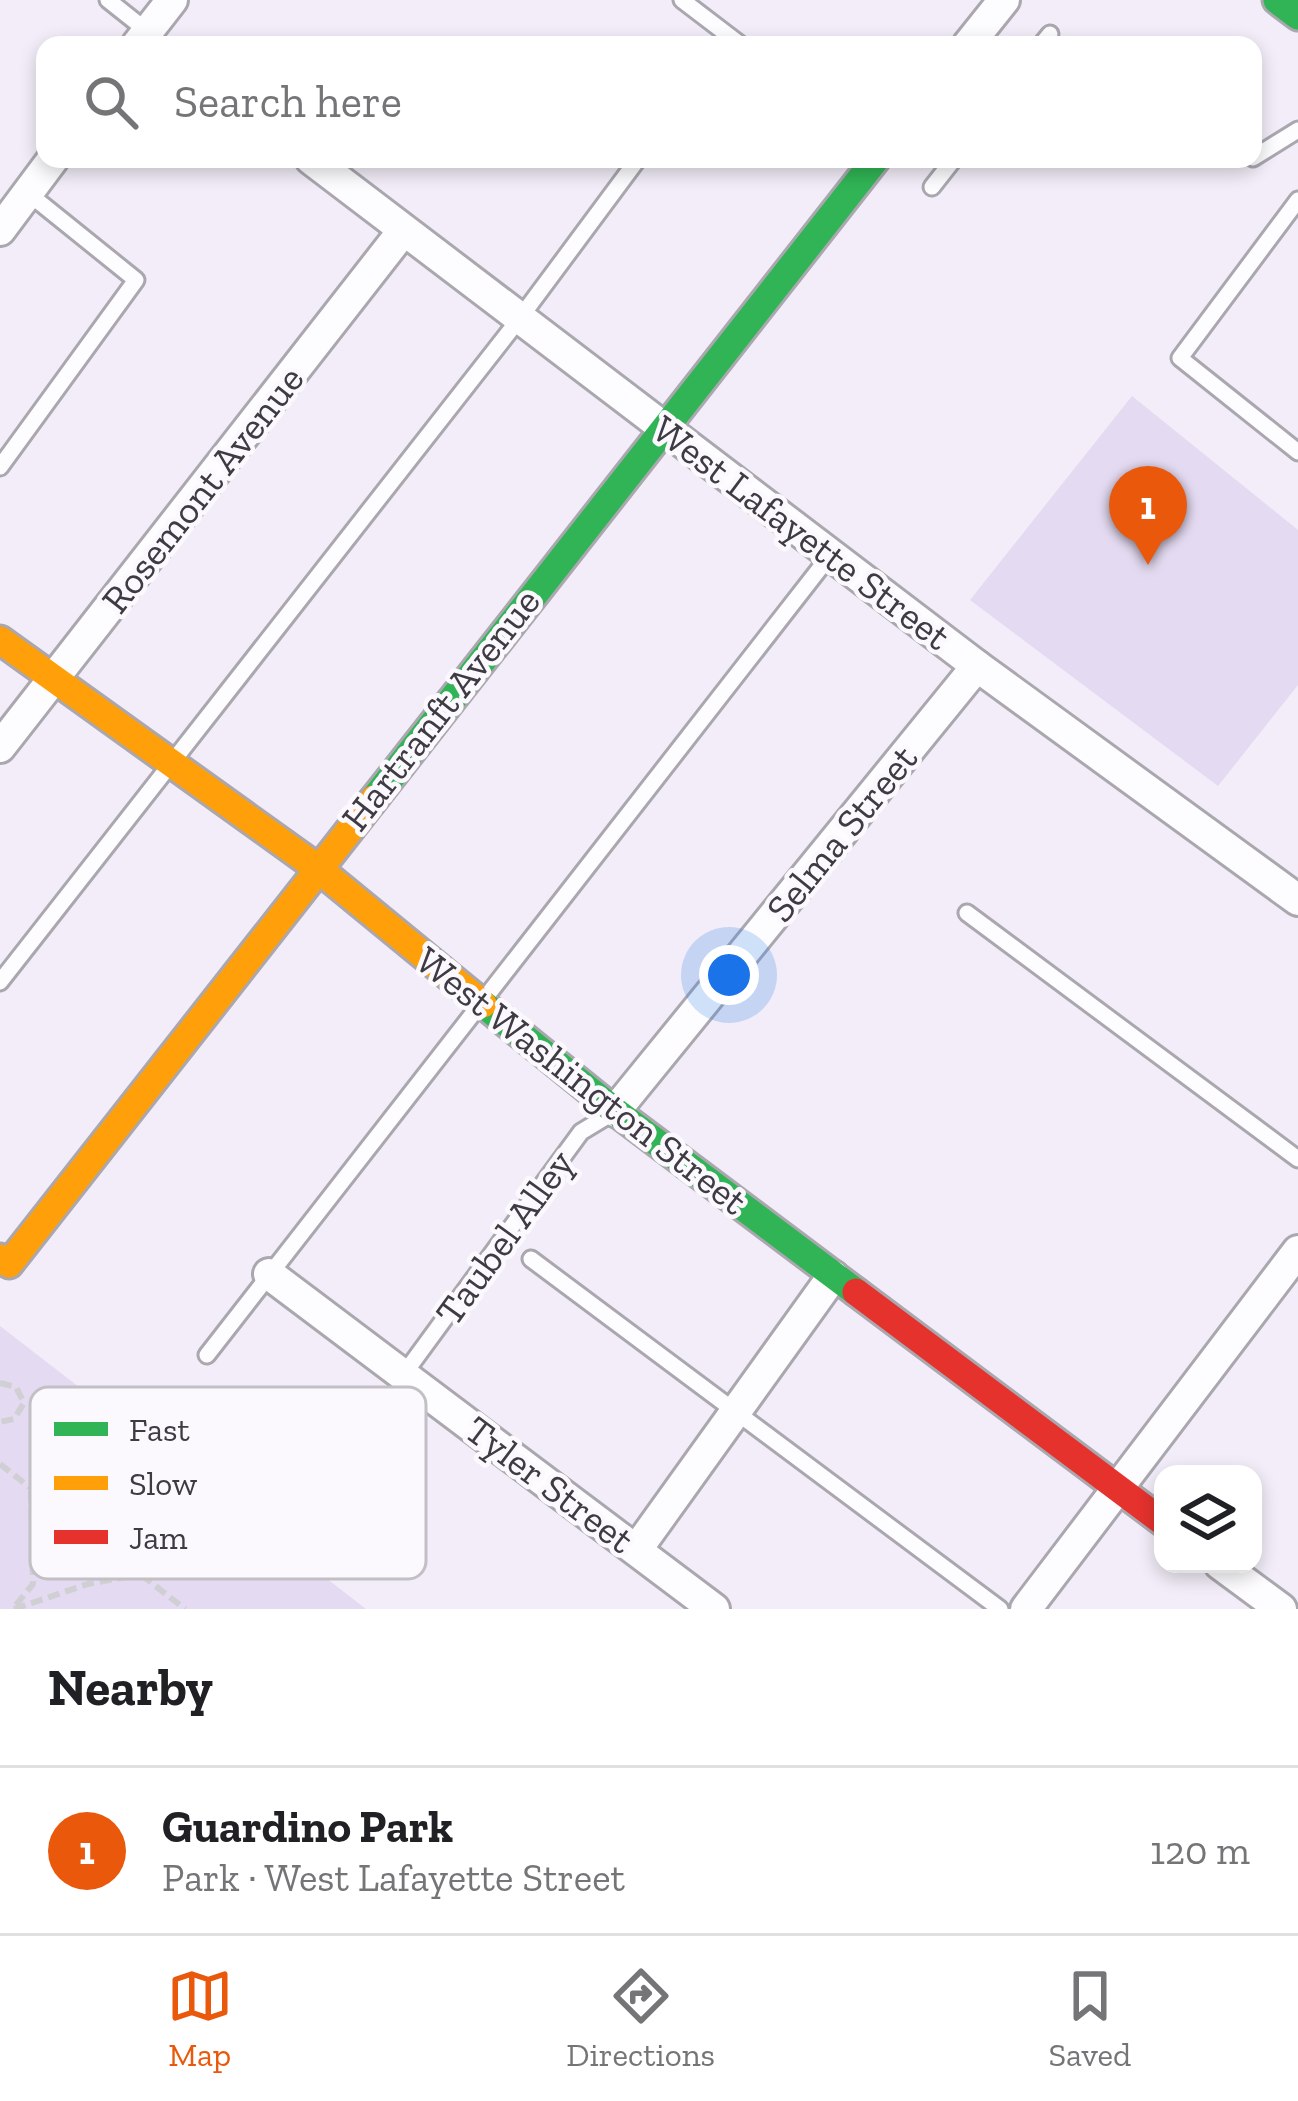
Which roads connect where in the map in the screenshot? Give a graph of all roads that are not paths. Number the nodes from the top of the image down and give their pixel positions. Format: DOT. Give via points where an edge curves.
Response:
graph roads {
  1 [pos="109,0"];
  2 [pos="172,0"];
  3 [pos="682,0"];
  4 [pos="1004,0"];
  5 [pos="1277,0"];
  6 [pos="1298,16"];
  7 [pos="146,36"];
  8 [pos="152,36"];
  9 [pos="729,36"];
  10 [pos="975,36"];
  11 [pos="1298,130"];
  12 [pos="1262,152"];
  13 [pos="46,168"];
  14 [pos="322,168"];
  15 [pos="631,168"];
  16 [pos="869,168"];
  17 [pos="947,168"];
  18 [pos="932,187"];
  19 [pos="28,193"];
  20 [pos="1298,200"];
  21 [pos="0,230"];
  22 [pos="403,231"];
  23 [pos="520,319"];
  24 [pos="663,425"];
  25 [pos="1298,452"];
  26 [pos="0,467"];
  27 [pos="831,554"];
  28 [pos="0,640"];
  29 [pos="976,666"];
  30 [pos="51,682"];
  31 [pos="0,747"];
  32 [pos="172,766"];
  33 [pos="316,867"];
  34 [pos="1298,900"];
  35 [pos="967,913"];
  36 [pos="0,982"];
  37 [pos="480,1001"];
  38 [pos="615,1111"];
  39 [pos="1298,1159"];
  40 [pos="1298,1251"];
  41 [pos="531,1259"];
  42 [pos="3,1266"];
  43 [pos="269,1274"];
  44 [pos="833,1276"];
  45 [pos="207,1354"];
  46 [pos="404,1374"];
  47 [pos="421,1387"];
  48 [pos="426,1391"];
  49 [pos="737,1410"];
  50 [pos="1120,1490"];
  51 [pos="1154,1515"];
  52 [pos="637,1549"];
  53 [pos="1232,1573"];
  54 [pos="714,1609"];
  55 [pos="1000,1609"];
  56 [pos="1026,1609"];
  57 [pos="1281,1609"];
  1 -- 7 [label="lane"];
  2 -- 8 [label="street"];
  3 -- 9 [label="lane"];
  4 -- 10 [label="street"];
  5 -- 6 [label="street"];
  11 -- 12 [label="lane"];
  13 -- 19 [label="street"];
  14 -- 22 [label="street, West Lafayette Street"];
  15 -- 23 [label="lane"];
  16 -- 24 [label="street, Hartranft Avenue"];
  17 -- 18 [label="lane"];
  19 -- 21 [label="street"];
  19 -- 26 [label="lane" via="136,280"];
  20 -- 25 [label="lane" via="1180,358"];
  22 -- 23 [label="street, West Lafayette Street"];
  22 -- 30 [label="street, Rosemont Avenue"];
  23 -- 24 [label="street, West Lafayette Street"];
  23 -- 32 [label="lane"];
  24 -- 27 [label="street, West Lafayette Street"];
  24 -- 33 [label="street, Hartranft Avenue"];
  27 -- 29 [label="street, West Lafayette Street"];
  27 -- 37 [label="lane"];
  28 -- 30 [label="street, West Washington Street"];
  29 -- 34 [label="street, West Lafayette Street"];
  29 -- 38 [label="street, Selma Street"];
  30 -- 31 [label="street, Rosemont Avenue"];
  30 -- 32 [label="street, West Washington Street"];
  32 -- 33 [label="street, West Washington Street"];
  32 -- 36 [label="lane"];
  33 -- 37 [label="street, West Washington Street"];
  33 -- 42 [label="street, Hartranft Avenue"];
  35 -- 39 [label="lane"];
  37 -- 38 [label="street, West Washington Street"];
  37 -- 43 [label="lane"];
  38 -- 44 [label="street, West Washington Street"];
  38 -- 46 [label="lane, Taubel Alley" via="581,1132"];
  40 -- 50 [label="street"];
  41 -- 49 [label="lane"];
  43 -- 45 [label="lane"];
  43 -- 46 [label="street, Tyler Street"];
  44 -- 49 [label="street"];
  44 -- 50 [label="street, West Washington Street"];
  46 -- 47 [label="street, Tyler Street"];
  48 -- 52 [label="street, Tyler Street"];
  49 -- 52 [label="street"];
  49 -- 55 [label="lane"];
  50 -- 51 [label="street, West Washington Street"];
  50 -- 56 [label="street"];
  52 -- 54 [label="street, Tyler Street"];
  53 -- 57 [label="street"];
}
